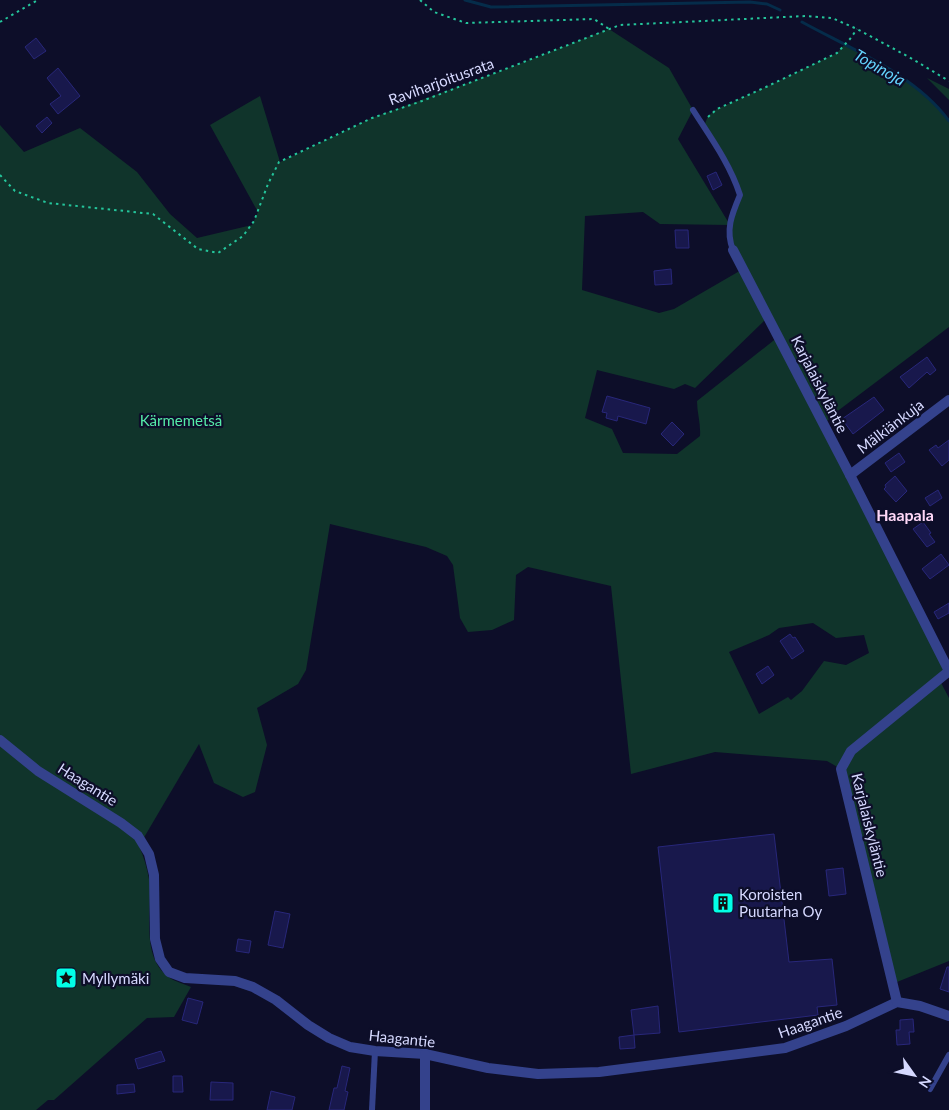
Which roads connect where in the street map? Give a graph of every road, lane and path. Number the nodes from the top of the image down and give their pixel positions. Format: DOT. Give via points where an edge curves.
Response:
graph roads {
  1 [pos="38,0"];
  2 [pos="420,0"];
  3 [pos="0,22"];
  4 [pos="609,28"];
  5 [pos="857,29"];
  6 [pos="949,81"];
  7 [pos="693,110"];
  8 [pos="704,126"];
  9 [pos="0,175"];
  10 [pos="733,250"];
  11 [pos="949,400"];
  12 [pos="850,475"];
  13 [pos="949,671"];
  14 [pos="0,740"];
  15 [pos="897,1002"];
  16 [pos="949,1016"];
  17 [pos="375,1051"];
  18 [pos="425,1054"];
  19 [pos="949,1055"];
  20 [pos="930,1090"];
  21 [pos="372,1110"];
  22 [pos="425,1110"];
  1 -- 3 [label="path"];
  2 -- 4 [label="path" via="434,12 466,23 594,19"];
  4 -- 5 [label="path, Raviharjoitusrata" via="633,23 806,16 832,18"];
  4 -- 9 [label="path, Raviharjoitusrata" via="372,118 280,162 254,222 244,236 218,253 198,249 153,214 48,203 15,191"];
  5 -- 6 [label="path, Raviharjoitusrata"];
  5 -- 8 [label="path" via="840,50 717,109 708,116"];
  7 -- 8 [label="lane, Karjalaiskyläntie"];
  8 -- 10 [label="lane, Karjalaiskyläntie" via="724,158 740,195 731,216 729,239"];
  10 -- 12 [label="street, Karjalaiskyläntie"];
  11 -- 12 [label="street, Mälkiänkuja"];
  12 -- 13 [label="street, Karjalaiskyläntie"];
  13 -- 15 [label="street, Karjalaiskyläntie" via="851,752 841,769"];
  14 -- 17 [label="street, Haagantie" via="38,771 138,836 149,854 154,875 154,939 160,959 170,972 184,978 235,981 253,987 329,1038 350,1047"];
  15 -- 16 [label="street"];
  15 -- 18 [label="street, Haagantie" via="846,1026 785,1048 599,1072 538,1074 488,1068"];
  17 -- 18 [label="street, Haagantie"];
  17 -- 21 [label="lane"];
  18 -- 22 [label="street"];
  19 -- 20 [label="lane"];
}
